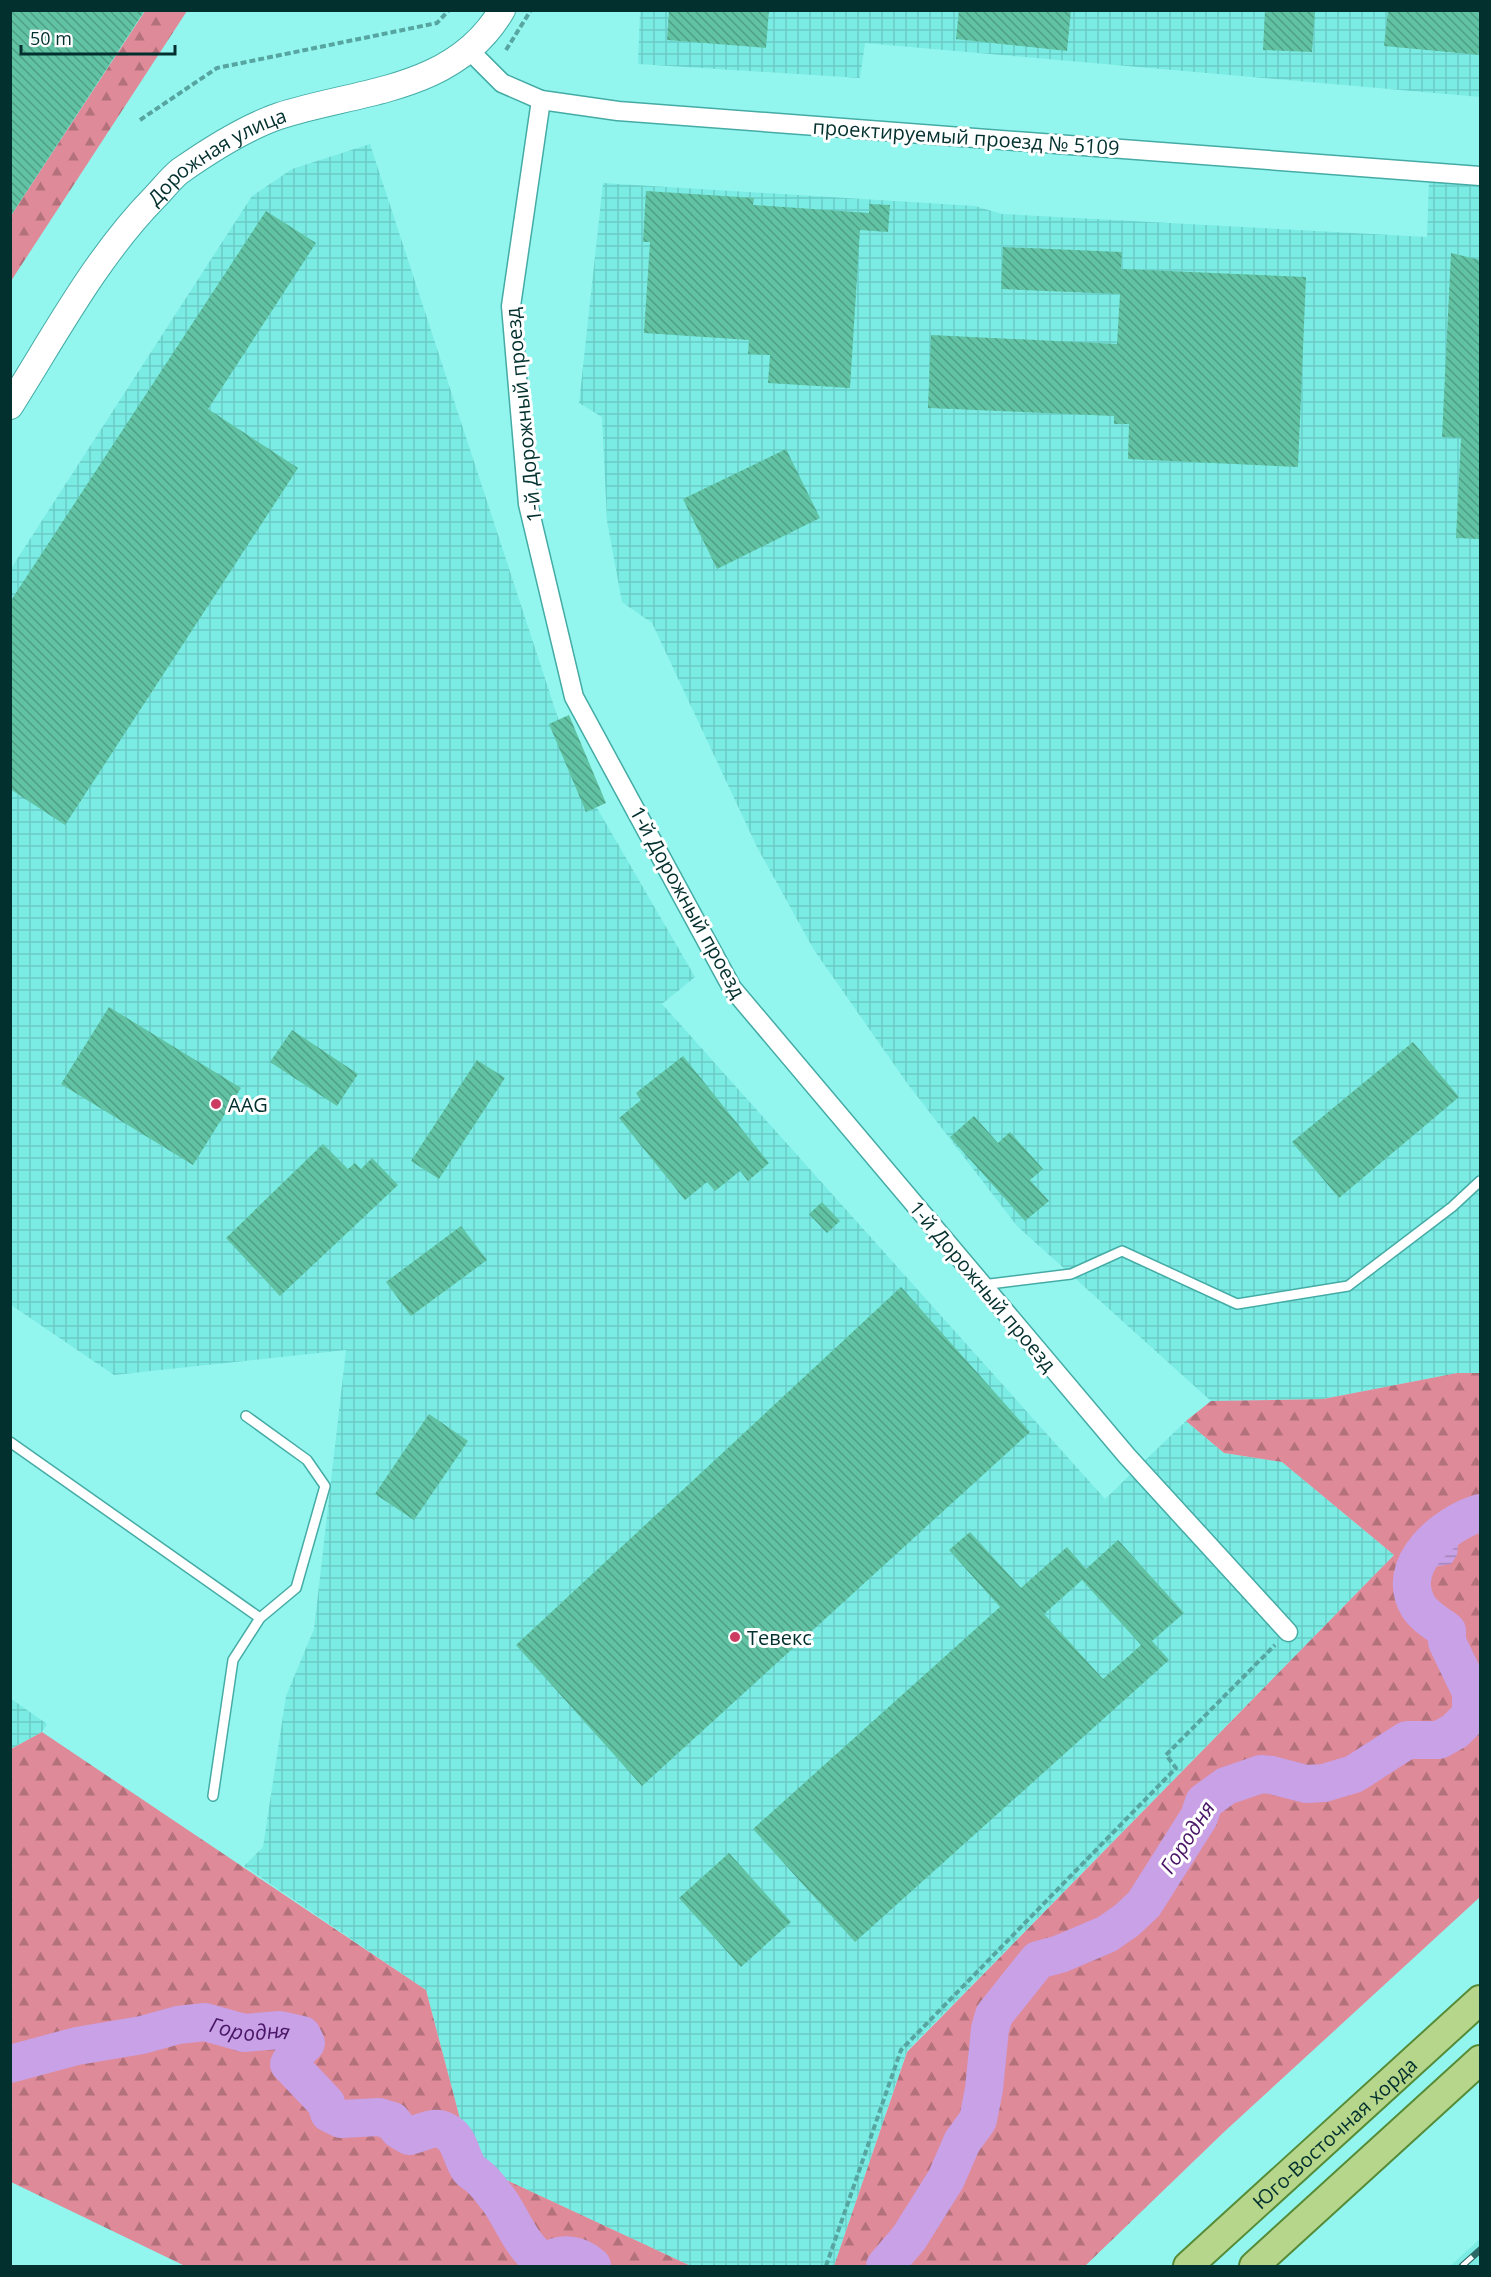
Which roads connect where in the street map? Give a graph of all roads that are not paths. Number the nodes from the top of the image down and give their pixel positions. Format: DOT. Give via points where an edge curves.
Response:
graph roads {
  1 [pos="502,10"];
  2 [pos="469,50"];
  3 [pos="541,100"];
  4 [pos="1480,176"];
  5 [pos="10,406"];
  6 [pos="1480,1181"];
  7 [pos="982,1285"];
  8 [pos="246,1416"];
  9 [pos="10,1442"];
  10 [pos="260,1618"];
  11 [pos="1288,1632"];
  12 [pos="213,1796"];
  13 [pos="1480,2000"];
  14 [pos="1480,2060"];
  15 [pos="1188,2266"];
  16 [pos="1254,2266"];
  1 -- 2 [label="main road, Дорожная улица"];
  2 -- 3 [label="street, проектируемый проезд № 5109" via="502,83"];
  2 -- 5 [label="main road, Дорожная улица" via="439,70 405,84 278,116 229,140 178,173 132,221 84,288"];
  3 -- 4 [label="street, проектируемый проезд № 5109" via="618,111"];
  3 -- 7 [label="street, 1-й Дорожный проезд" via="511,306 528,504 574,697 732,988"];
  6 -- 7 [label="lane" via="1348,1286 1237,1304 1122,1251 1071,1274"];
  7 -- 11 [label="street, 1-й Дорожный проезд" via="1127,1456"];
  8 -- 10 [label="lane" via="307,1460 325,1486 296,1588"];
  9 -- 10 [label="lane"];
  10 -- 12 [label="lane" via="233,1660"];
  13 -- 15 [label="main road, Юго-Восточная хорда"];
  14 -- 16 [label="main road"];
}
